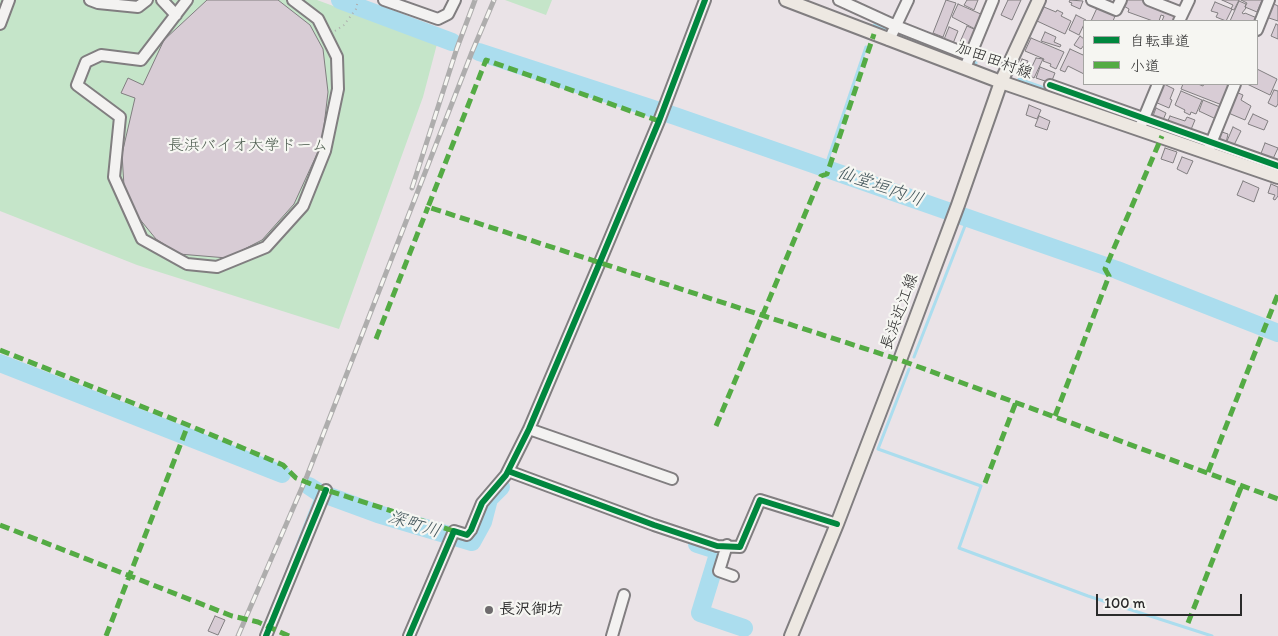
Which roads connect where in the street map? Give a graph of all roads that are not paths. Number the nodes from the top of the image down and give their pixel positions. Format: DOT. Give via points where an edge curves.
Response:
graph roads {
  1 [pos="9,0"];
  2 [pos="90,0"];
  3 [pos="147,0"];
  4 [pos="162,0"];
  5 [pos="187,0"];
  6 [pos="293,0"];
  7 [pos="384,0"];
  8 [pos="455,0"];
  9 [pos="705,0"];
  10 [pos="786,0"];
  11 [pos="908,0"];
  12 [pos="993,0"];
  13 [pos="1039,0"];
  14 [pos="1092,0"];
  15 [pos="1121,0"];
  16 [pos="1149,0"];
  17 [pos="1189,0"];
  18 [pos="1269,0"];
  19 [pos="843,1"];
  20 [pos="137,4"];
  21 [pos="176,15"];
  22 [pos="1180,17"];
  23 [pos="838,20"];
  24 [pos="0,24"];
  25 [pos="1258,28"];
  26 [pos="893,33"];
  27 [pos="968,60"];
  28 [pos="1001,82"];
  29 [pos="1050,85"];
  30 [pos="1158,85"];
  31 [pos="1235,85"];
  32 [pos="1142,123"];
  33 [pos="1210,146"];
  34 [pos="1278,166"];
  35 [pos="1278,177"];
  36 [pos="529,428"];
  37 [pos="508,471"];
  38 [pos="672,479"];
  39 [pos="326,490"];
  40 [pos="837,524"];
  41 [pos="727,545"];
  42 [pos="732,576"];
  43 [pos="624,595"];
  44 [pos="266,636"];
  45 [pos="409,636"];
  46 [pos="612,636"];
  47 [pos="791,636"];
  1 -- 24 [label="street"];
  2 -- 20 [label="street"];
  3 -- 20 [label="street"];
  4 -- 21 [label="street"];
  5 -- 21 [label="street"];
  6 -- 21 [label="street" via="318,19 337,57 338,89 325,150 303,206 266,247 218,267 187,264 142,239 114,177 120,118 77,85 86,62 101,55 141,60"];
  7 -- 8 [label="street" via="438,19 448,14"];
  9 -- 36 [label="street" via="600,262"];
  10 -- 23 [label="main road, 加田田村線"];
  11 -- 26 [label="street"];
  12 -- 27 [label="street"];
  13 -- 28 [label="main road, 長浜近江線"];
  14 -- 15 [label="street" via="1116,10"];
  16 -- 22 [label="street"];
  17 -- 22 [label="street"];
  18 -- 25 [label="street"];
  19 -- 23 [label="street"];
  19 -- 26 [label="street"];
  23 -- 26 [label="main road, 加田田村線"];
  26 -- 27 [label="main road, 加田田村線"];
  27 -- 28 [label="main road, 加田田村線"];
  28 -- 32 [label="main road, 加田田村線"];
  28 -- 40 [label="main road, 長浜近江線"];
  29 -- 32 [label="street"];
  30 -- 32 [label="street"];
  31 -- 33 [label="street"];
  32 -- 33 [label="main road, 加田田村線"];
  33 -- 34 [label="street"];
  33 -- 35 [label="main road, 加田田村線"];
  36 -- 37 [label="street"];
  36 -- 38 [label="street"];
  37 -- 41 [label="street" via="654,525 717,546"];
  37 -- 45 [label="street" via="482,503 467,535 454,532"];
  39 -- 44 [label="street"];
  40 -- 41 [label="street" via="760,500 740,547"];
  40 -- 47 [label="main road, 長浜近江線"];
  41 -- 42 [label="street" via="719,571"];
  43 -- 46 [label="street"];
}
